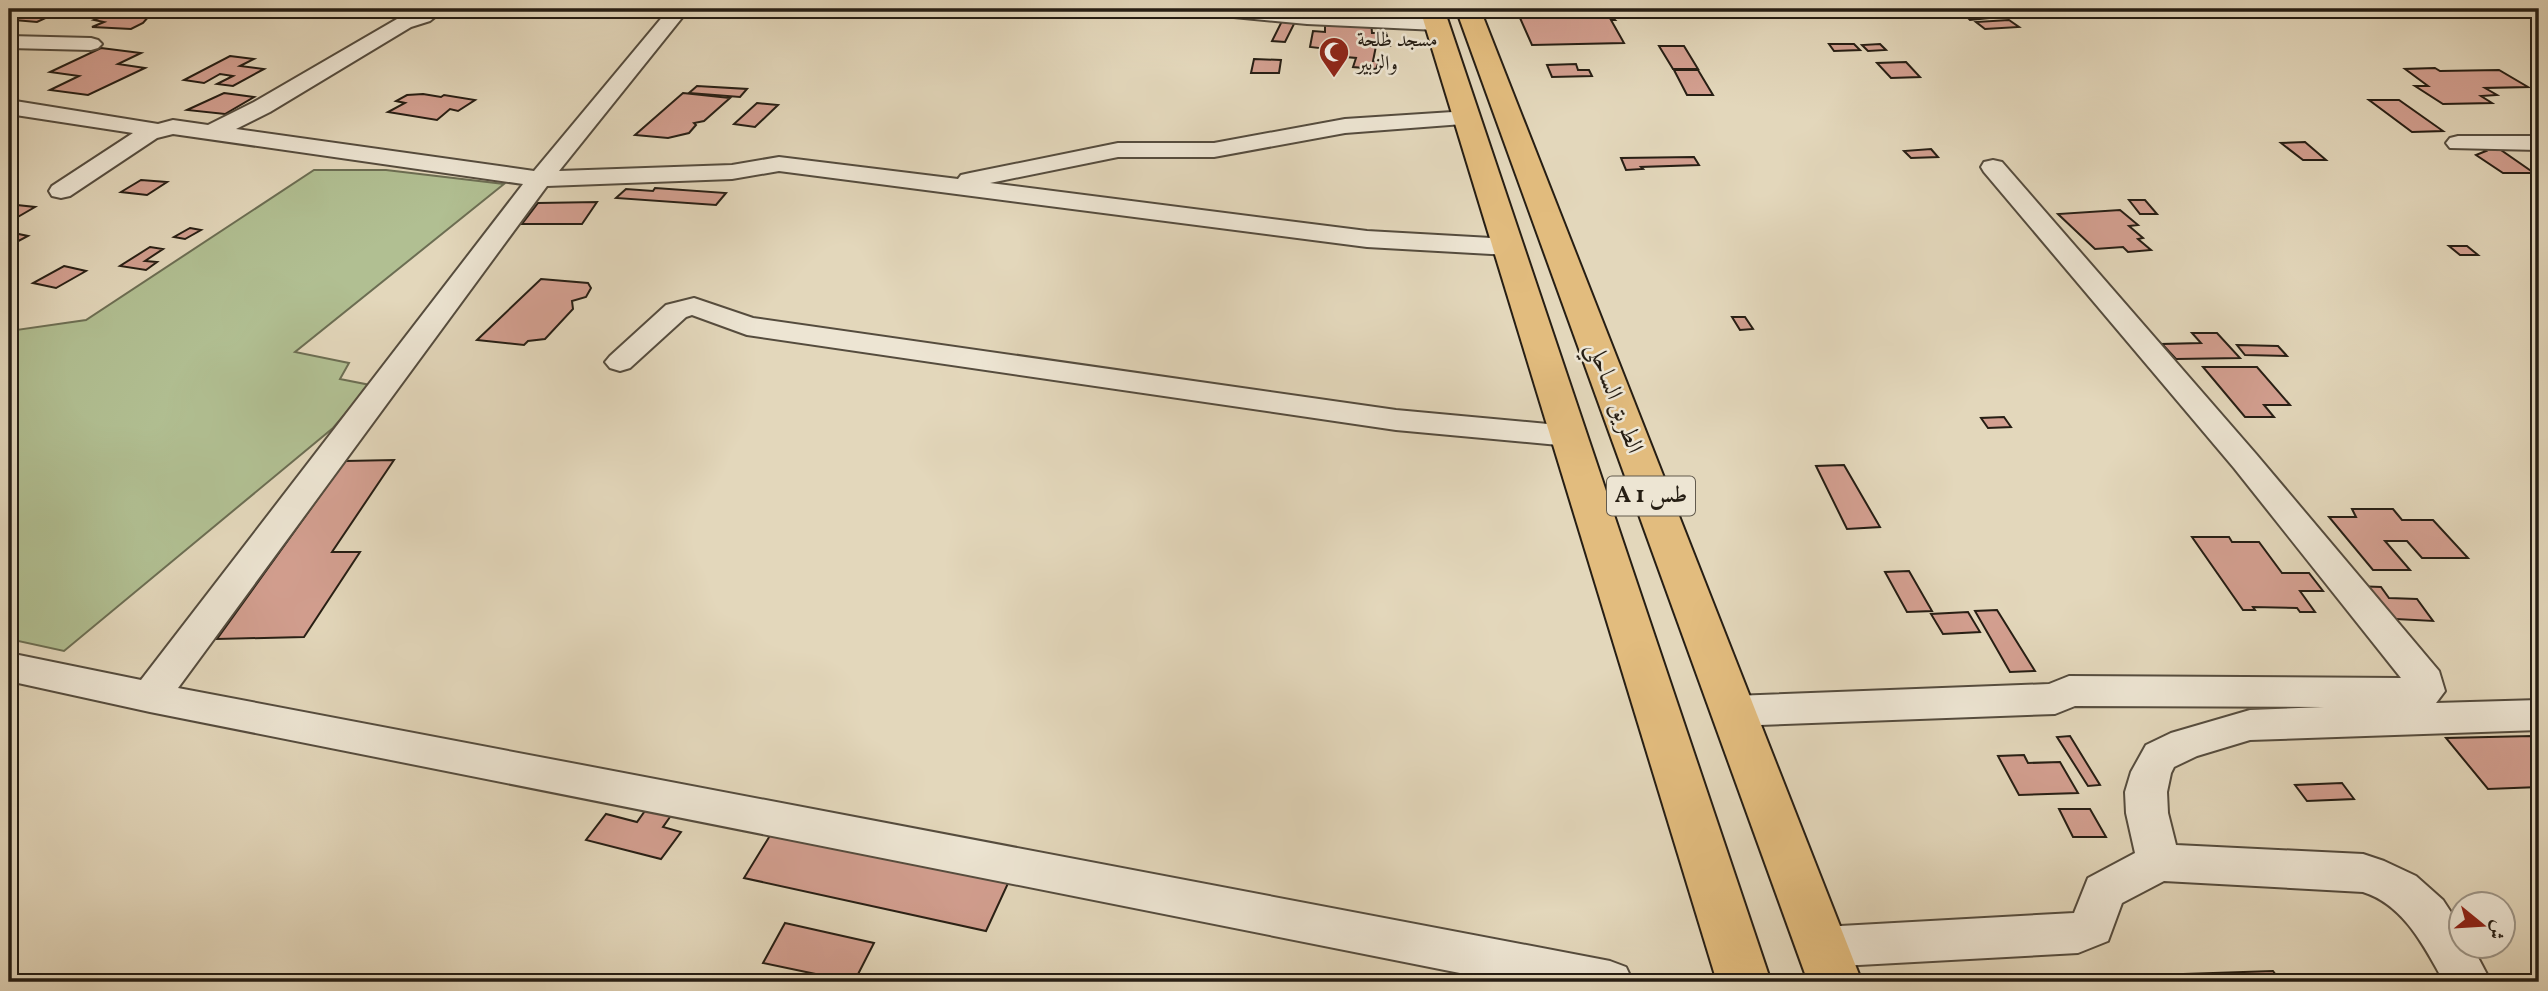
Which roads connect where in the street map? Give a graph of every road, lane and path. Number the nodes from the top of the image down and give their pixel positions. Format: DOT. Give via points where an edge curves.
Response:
graph roads {
  1 [pos="435,9"];
  2 [pos="679,9"];
  3 [pos="1213,9"];
  4 [pos="1446,14"];
  5 [pos="9,42"];
  6 [pos="91,44"];
  7 [pos="9,107"];
  8 [pos="1468,118"];
  9 [pos="156,130"];
  10 [pos="212,132"];
  11 [pos="2458,143"];
  12 [pos="2539,143"];
  13 [pos="1993,167"];
  14 [pos="540,179"];
  15 [pos="947,185"];
  16 [pos="61,191"];
  17 [pos="1509,247"];
  18 [pos="620,362"];
  19 [pos="1569,436"];
  20 [pos="9,667"];
  21 [pos="150,697"];
  22 [pos="1732,711"];
  23 [pos="2539,715"];
  24 [pos="2159,862"];
  25 [pos="1829,965"];
  26 [pos="1610,982"];
  27 [pos="1744,982"];
  28 [pos="2468,982"];
  1 -- 10 [label="street"];
  2 -- 14 [label="street"];
  3 -- 4 [label="street" via="1331,20"];
  4 -- 8 [label="highway, الطريق الساحلي / A 1 طس"];
  4 -- 22 [label="highway, الطريق الساحلي / A 1 طس"];
  5 -- 6 [label="street"];
  7 -- 9 [label="street"];
  8 -- 15 [label="street" via="1345,126 1214,150 1118,150"];
  8 -- 17 [label="highway, الطريق الساحلي / A 1 طس"];
  9 -- 10 [label="street" via="173,127"];
  9 -- 16 [label="street"];
  10 -- 14 [label="street"];
  11 -- 12 [label="street"];
  13 -- 22 [label="street" via="2245,461 2425,681 2426,691 2069,691 2055,699"];
  14 -- 15 [label="street" via="732,172 779,164"];
  14 -- 21 [label="street"];
  15 -- 17 [label="street" via="1367,239"];
  17 -- 19 [label="highway, الطريق الساحلي / A 1 طس"];
  18 -- 19 [label="street" via="676,311 694,306 747,326 962,358 1396,420"];
  19 -- 27 [label="highway, الطريق الساحلي / A 1 طس"];
  20 -- 21 [label="street"];
  21 -- 26 [label="street"];
  22 -- 25 [label="highway, الطريق الساحلي / A 1 طس"];
  23 -- 24 [label="street" via="2250,725 2185,744 2160,757 2146,792"];
  24 -- 25 [label="street" via="2108,887 2092,927 2078,933"];
  24 -- 28 [label="street" via="2378,877 2404,890 2429,915"];
}
